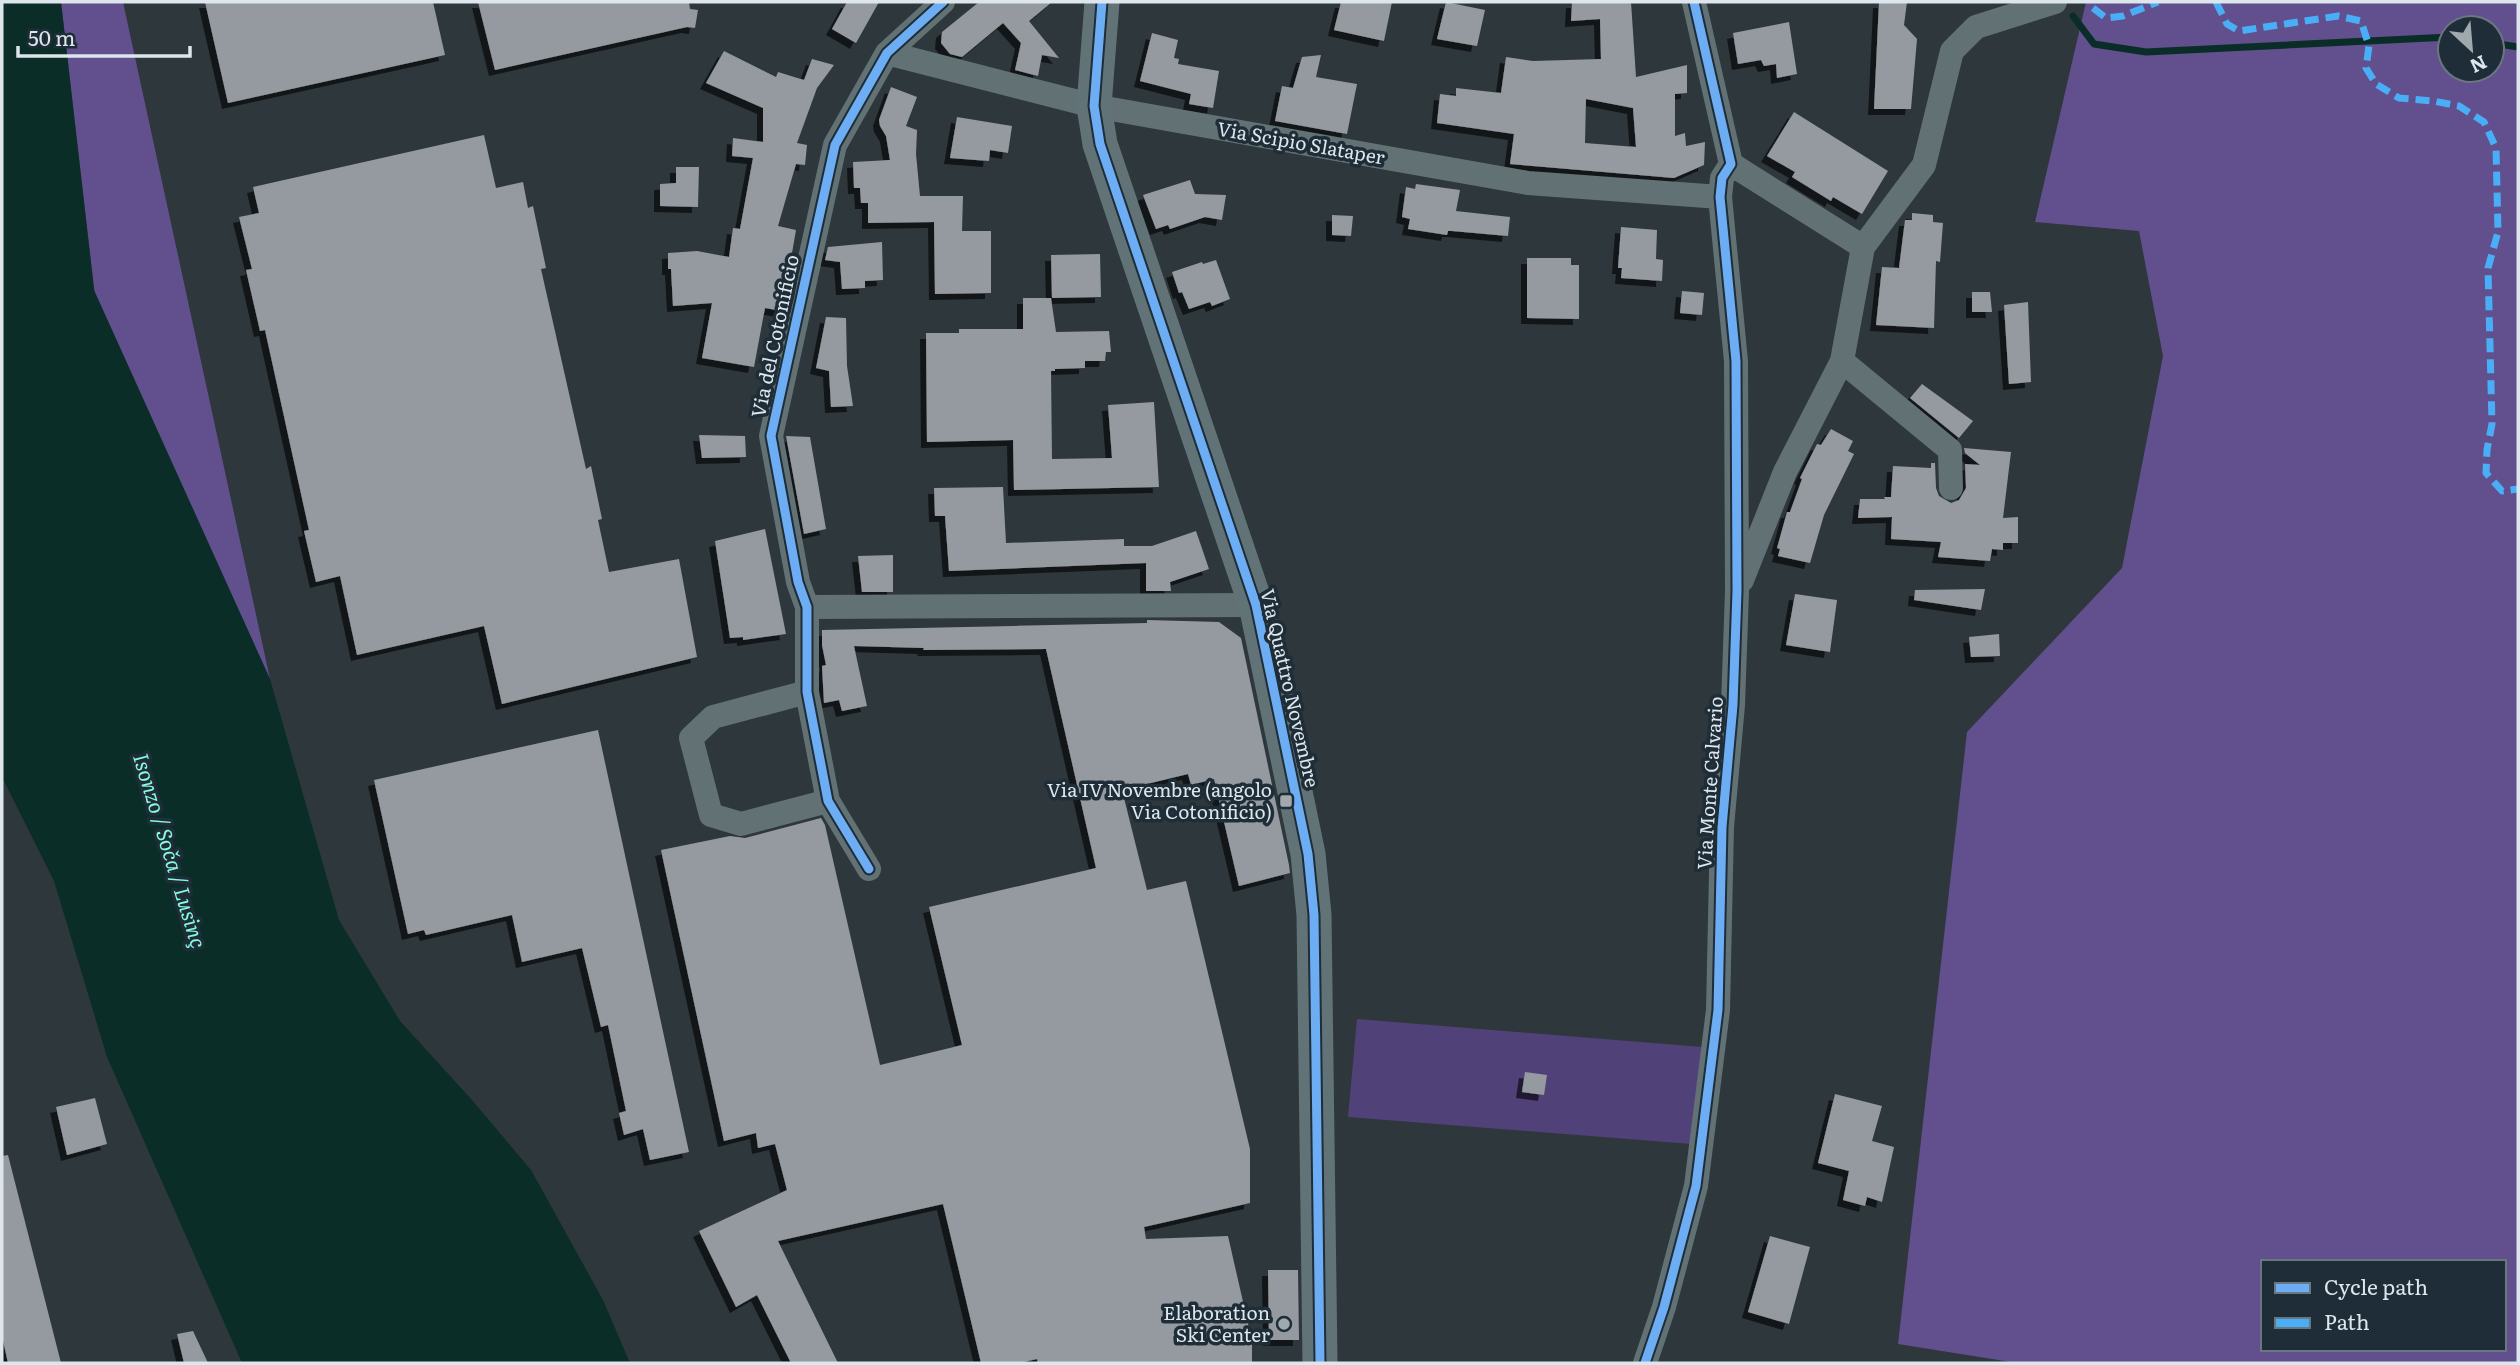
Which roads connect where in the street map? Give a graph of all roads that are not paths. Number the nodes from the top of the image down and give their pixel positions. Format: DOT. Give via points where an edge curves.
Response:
graph roads {
  1 [pos="943,2"];
  2 [pos="1102,2"];
  3 [pos="1694,2"];
  4 [pos="2055,2"];
  5 [pos="887,53"];
  6 [pos="1094,106"];
  7 [pos="1731,164"];
  8 [pos="1720,197"];
  9 [pos="1863,247"];
  10 [pos="1842,361"];
  11 [pos="1951,488"];
  12 [pos="1737,590"];
  13 [pos="1256,605"];
  14 [pos="807,607"];
  15 [pos="807,692"];
  16 [pos="828,801"];
  17 [pos="869,869"];
  18 [pos="1320,1363"];
  19 [pos="1645,1363"];
  1 -- 5 [label="street, Via del Cotonificio"];
  2 -- 6 [label="main road, Via Quattro Novembre"];
  3 -- 7 [label="street"];
  4 -- 9 [label="street, Via Monte Calvario" via="1976,27 1952,51 1924,165"];
  5 -- 6 [label="street, Via Scipio Slataper"];
  5 -- 14 [label="street, Via del Cotonificio" via="835,145 771,436 798,582"];
  6 -- 8 [label="street, Via Scipio Slataper" via="1528,183"];
  6 -- 13 [label="main road, Via Quattro Novembre" via="1100,144"];
  7 -- 8 [label="street" via="1722,177"];
  7 -- 9 [label="street"];
  8 -- 12 [label="street, Via Monte Calvario" via="1736,361"];
  9 -- 10 [label="street, Via Monte Calvario"];
  10 -- 11 [label="street" via="1950,450"];
  10 -- 12 [label="street, Via Monte Calvario" via="1786,472"];
  12 -- 19 [label="street, Via Monte Calvario" via="1722,827 1718,1010 1704,1129 1696,1186"];
  13 -- 14 [label="street"];
  13 -- 18 [label="main road, Via Quattro Novembre" via="1308,854 1314,915"];
  14 -- 15 [label="street, Via del Cotonificio"];
  15 -- 16 [label="street, Via del Cotonificio"];
  15 -- 16 [label="street" via="713,717 691,738 711,815 741,824"];
  16 -- 17 [label="street, Via del Cotonificio"];
}
